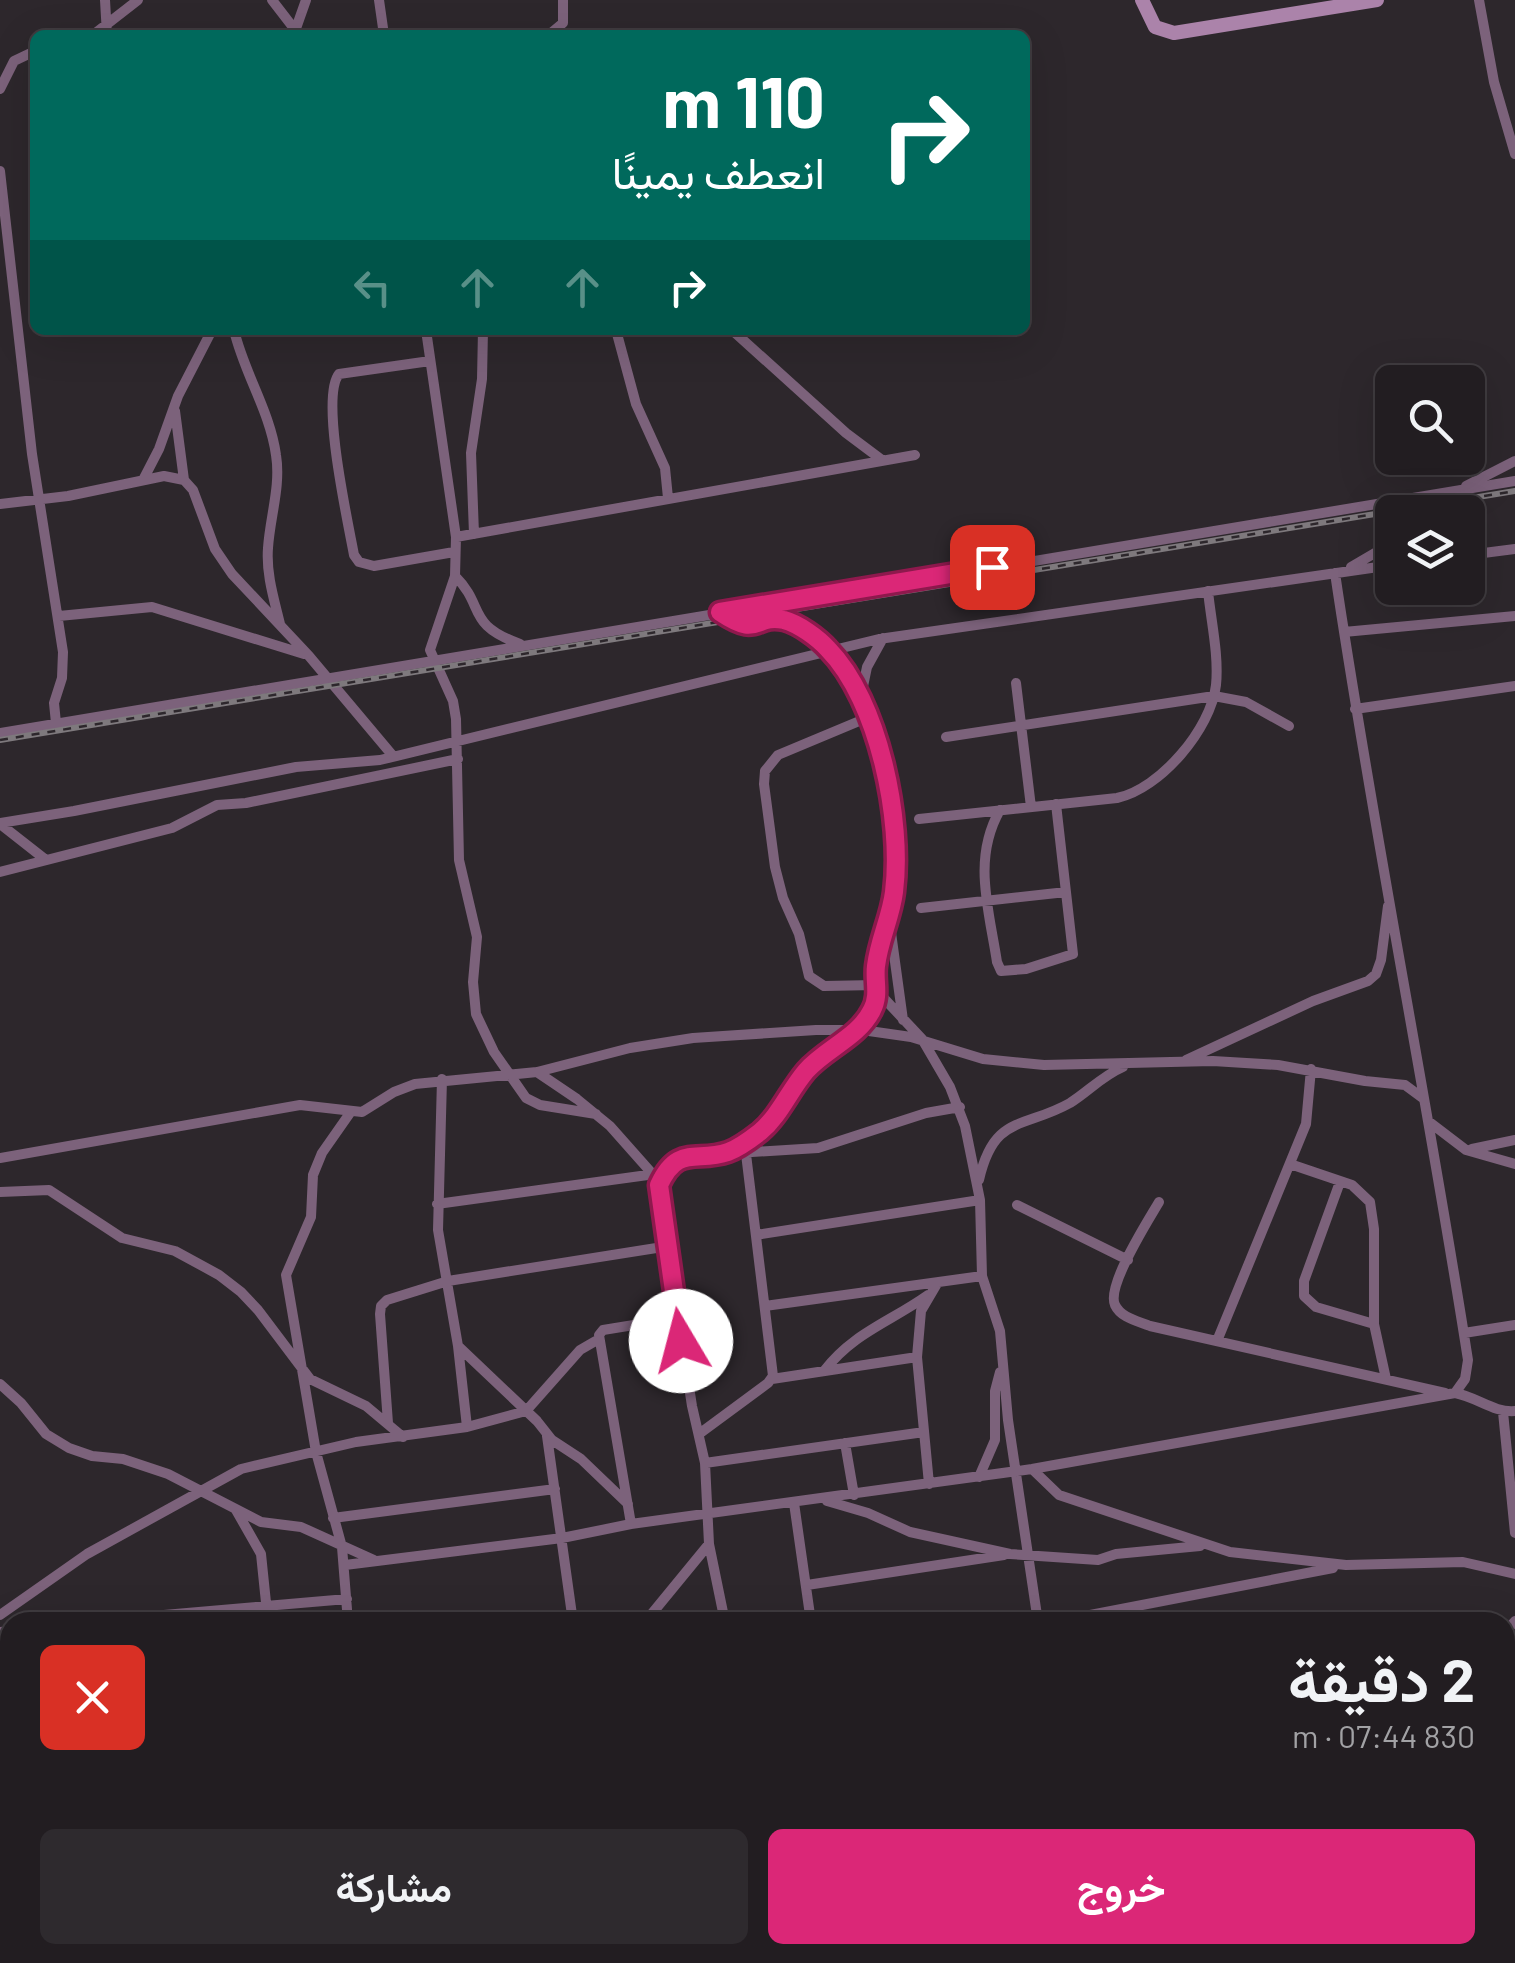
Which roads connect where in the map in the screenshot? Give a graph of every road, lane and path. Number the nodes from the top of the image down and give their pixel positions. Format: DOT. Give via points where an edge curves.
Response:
graph roads {
  1 [pos="106,0"];
  2 [pos="138,0"];
  3 [pos="272,0"];
  4 [pos="306,0"];
  5 [pos="379,0"];
  6 [pos="563,0"];
  7 [pos="1142,0"];
  8 [pos="1377,0"];
  9 [pos="1479,0"];
  10 [pos="106,30"];
  11 [pos="107,30"];
  12 [pos="294,30"];
  13 [pos="297,30"];
  14 [pos="383,30"];
  15 [pos="555,30"];
  16 [pos="30,53"];
  17 [pos="0,88"];
  18 [pos="1515,154"];
  19 [pos="0,171"];
  20 [pos="209,335"];
  21 [pos="236,335"];
  22 [pos="427,335"];
  23 [pos="482,335"];
  24 [pos="617,335"];
  25 [pos="738,335"];
  26 [pos="430,361"];
  27 [pos="175,411"];
  28 [pos="915,455"];
  29 [pos="883,461"];
  30 [pos="1515,461"];
  31 [pos="142,480"];
  32 [pos="184,480"];
  33 [pos="1515,482"];
  34 [pos="1458,491"];
  35 [pos="1451,495"];
  36 [pos="668,498"];
  37 [pos="41,500"];
  38 [pos="0,504"];
  39 [pos="474,534"];
  40 [pos="456,538"];
  41 [pos="1515,549"];
  42 [pos="454,552"];
  43 [pos="1375,553"];
  44 [pos="1485,553"];
  45 [pos="1375,567"];
  46 [pos="1338,572"];
  47 [pos="455,576"];
  48 [pos="1208,591"];
  49 [pos="720,612"];
  50 [pos="59,616"];
  51 [pos="1515,616"];
  52 [pos="280,626"];
  53 [pos="1344,632"];
  54 [pos="883,638"];
  55 [pos="521,644"];
  56 [pos="829,650"];
  57 [pos="309,656"];
  58 [pos="434,660"];
  59 [pos="327,678"];
  60 [pos="1016,683"];
  61 [pos="1515,686"];
  62 [pos="860,696"];
  63 [pos="1214,696"];
  64 [pos="1355,710"];
  65 [pos="869,717"];
  66 [pos="56,723"];
  67 [pos="1022,726"];
  68 [pos="1290,726"];
  69 [pos="0,733"];
  70 [pos="946,738"];
  71 [pos="458,742"];
  72 [pos="392,756"];
  73 [pos="458,759"];
  74 [pos="1056,804"];
  75 [pos="1031,807"];
  76 [pos="1000,810"];
  77 [pos="918,819"];
  78 [pos="0,823"];
  79 [pos="46,860"];
  80 [pos="0,872"];
  81 [pos="1066,892"];
  82 [pos="1389,896"];
  83 [pos="987,901"];
  84 [pos="921,908"];
  85 [pos="889,918"];
  86 [pos="877,989"];
  87 [pos="902,1020"];
  88 [pos="856,1030"];
  89 [pos="922,1039"];
  90 [pos="1182,1062"];
  91 [pos="1128,1065"];
  92 [pos="1310,1069"];
  93 [pos="537,1072"];
  94 [pos="510,1075"];
  95 [pos="442,1079"];
  96 [pos="1424,1099"];
  97 [pos="960,1108"];
  98 [pos="350,1112"];
  99 [pos="596,1114"];
  100 [pos="1428,1120"];
  101 [pos="1515,1140"];
  102 [pos="1466,1150"];
  103 [pos="725,1153"];
  104 [pos="746,1154"];
  105 [pos="0,1158"];
  106 [pos="1290,1164"];
  107 [pos="1515,1164"];
  108 [pos="657,1179"];
  109 [pos="1340,1182"];
  110 [pos="0,1192"];
  111 [pos="979,1194"];
  112 [pos="1159,1202"];
  113 [pos="437,1204"];
  114 [pos="1017,1206"];
  115 [pos="756,1235"];
  116 [pos="669,1246"];
  117 [pos="1128,1260"];
  118 [pos="982,1276"];
  119 [pos="448,1280"];
  120 [pos="938,1282"];
  121 [pos="929,1295"];
  122 [pos="765,1306"];
  123 [pos="678,1318"];
  124 [pos="1374,1324"];
  125 [pos="1515,1325"];
  126 [pos="1464,1332"];
  127 [pos="600,1338"];
  128 [pos="1216,1341"];
  129 [pos="458,1346"];
  130 [pos="917,1357"];
  131 [pos="1002,1366"];
  132 [pos="302,1371"];
  133 [pos="824,1371"];
  134 [pos="772,1379"];
  135 [pos="1386,1380"];
  136 [pos="0,1384"];
  137 [pos="1453,1394"];
  138 [pos="1509,1411"];
  139 [pos="526,1412"];
  140 [pos="388,1423"];
  141 [pos="467,1427"];
  142 [pos="924,1432"];
  143 [pos="547,1434"];
  144 [pos="699,1434"];
  145 [pos="404,1437"];
  146 [pos="846,1443"];
  147 [pos="316,1452"];
  148 [pos="705,1463"];
  149 [pos="1032,1469"];
  150 [pos="1016,1470"];
  151 [pos="979,1476"];
  152 [pos="929,1484"];
  153 [pos="200,1490"];
  154 [pos="555,1490"];
  155 [pos="854,1495"];
  156 [pos="821,1499"];
  157 [pos="794,1503"];
  158 [pos="628,1504"];
  159 [pos="1513,1505"];
  160 [pos="236,1509"];
  161 [pos="708,1514"];
  162 [pos="333,1518"];
  163 [pos="631,1524"];
  164 [pos="1515,1533"];
  165 [pos="562,1538"];
  166 [pos="709,1544"];
  167 [pos="1206,1546"];
  168 [pos="342,1547"];
  169 [pos="1010,1554"];
  170 [pos="1026,1556"];
  171 [pos="374,1560"];
  172 [pos="346,1565"];
  173 [pos="1346,1565"];
  174 [pos="1515,1574"];
  175 [pos="807,1585"];
  176 [pos="347,1599"];
  177 [pos="266,1606"];
  178 [pos="6,1612"];
  179 [pos="197,1612"];
  180 [pos="267,1612"];
  181 [pos="348,1612"];
  182 [pos="572,1612"];
  183 [pos="653,1612"];
  184 [pos="723,1612"];
  185 [pos="810,1612"];
  186 [pos="1036,1612"];
  187 [pos="1108,1612"];
  1 -- 10 [label="street"];
  2 -- 11 [label="street"];
  3 -- 12 [label="street"];
  4 -- 13 [label="street"];
  5 -- 14 [label="street"];
  6 -- 15 [label="street" via="563,23"];
  7 -- 8 [label="main road" via="1155,27 1174,33"];
  9 -- 18 [label="street"];
  16 -- 17 [label="street" via="14,61"];
  19 -- 37 [label="street"];
  20 -- 27 [label="street"];
  21 -- 52 [label="street" via="277,457 268,553"];
  22 -- 26 [label="street"];
  23 -- 39 [label="street" via="471,453"];
  24 -- 36 [label="street" via="636,404 665,468"];
  25 -- 29 [label="street"];
  26 -- 40 [label="street"];
  26 -- 42 [label="street" via="340,374 332,388 333,425 359,562 374,566"];
  27 -- 31 [label="street"];
  27 -- 32 [label="street"];
  28 -- 29 [label="street"];
  29 -- 36 [label="street"];
  30 -- 34 [label="street"];
  31 -- 32 [label="street"];
  31 -- 37 [label="street"];
  32 -- 52 [label="street" via="232,574"];
  33 -- 34 [label="street"];
  34 -- 35 [label="street"];
  34 -- 49 [label="street"];
  36 -- 39 [label="street"];
  37 -- 38 [label="street"];
  37 -- 50 [label="street"];
  39 -- 40 [label="street"];
  40 -- 42 [label="street"];
  41 -- 44 [label="street"];
  42 -- 47 [label="street"];
  43 -- 46 [label="street"];
  45 -- 46 [label="street"];
  46 -- 48 [label="street"];
  46 -- 53 [label="street"];
  47 -- 55 [label="street" via="488,630"];
  47 -- 58 [label="street" via="431,646"];
  48 -- 54 [label="street"];
  48 -- 63 [label="street"];
  49 -- 55 [label="street"];
  49 -- 56 [label="street" via="744,626 784,620"];
  50 -- 57 [label="street" via="135,606 168,610"];
  50 -- 66 [label="street"];
  51 -- 53 [label="street"];
  52 -- 57 [label="street"];
  53 -- 64 [label="street"];
  54 -- 56 [label="street"];
  54 -- 62 [label="street"];
  55 -- 58 [label="street"];
  56 -- 62 [label="street"];
  56 -- 71 [label="street"];
  57 -- 59 [label="street"];
  58 -- 59 [label="street"];
  58 -- 71 [label="street" via="453,701"];
  59 -- 66 [label="street"];
  59 -- 72 [label="street"];
  60 -- 67 [label="street"];
  61 -- 64 [label="street"];
  62 -- 65 [label="street"];
  63 -- 67 [label="street"];
  63 -- 68 [label="street" via="1254,706"];
  63 -- 74 [label="street" via="1178,757 1146,788"];
  64 -- 82 [label="street"];
  65 -- 85 [label="street" via="892,804 896,858"];
  65 -- 86 [label="street" via="778,755 765,770 764,784 776,867 809,976 824,986"];
  66 -- 69 [label="street"];
  67 -- 70 [label="street"];
  67 -- 75 [label="street"];
  71 -- 72 [label="street"];
  71 -- 73 [label="street"];
  72 -- 78 [label="street" via="296,766"];
  73 -- 79 [label="street" via="217,806 172,828"];
  73 -- 94 [label="street" via="459,860 478,952 475,1006"];
  74 -- 75 [label="street"];
  74 -- 81 [label="street"];
  75 -- 76 [label="street"];
  76 -- 77 [label="street"];
  76 -- 83 [label="street" via="984,851"];
  78 -- 79 [label="street"];
  79 -- 80 [label="street"];
  81 -- 83 [label="street"];
  81 -- 83 [label="street" via="1072,954 1026,970 1001,971"];
  82 -- 90 [label="street" via="1372,978"];
  82 -- 96 [label="street"];
  83 -- 84 [label="street"];
  85 -- 86 [label="street"];
  85 -- 87 [label="street"];
  86 -- 87 [label="street"];
  86 -- 88 [label="street" via="872,1010"];
  87 -- 89 [label="street"];
  88 -- 89 [label="street"];
  88 -- 93 [label="street" via="692,1038"];
  88 -- 103 [label="street" via="805,1072 760,1132"];
  89 -- 91 [label="street" via="993,1060"];
  89 -- 97 [label="street"];
  90 -- 91 [label="street"];
  90 -- 92 [label="street"];
  91 -- 111 [label="street" via="1066,1105 1002,1131 982,1168"];
  92 -- 96 [label="street" via="1404,1085"];
  92 -- 106 [label="street" via="1306,1124"];
  93 -- 94 [label="street"];
  93 -- 99 [label="street"];
  94 -- 95 [label="street"];
  94 -- 99 [label="street" via="530,1102"];
  95 -- 98 [label="street"];
  95 -- 113 [label="street"];
  96 -- 100 [label="street"];
  97 -- 104 [label="street" via="834,1144"];
  97 -- 111 [label="street"];
  98 -- 105 [label="street" via="300,1105"];
  98 -- 132 [label="street" via="313,1175 311,1216 287,1267"];
  99 -- 108 [label="street"];
  100 -- 102 [label="street"];
  100 -- 126 [label="street"];
  101 -- 102 [label="street"];
  102 -- 107 [label="street"];
  103 -- 104 [label="street"];
  103 -- 108 [label="street" via="680,1159"];
  104 -- 115 [label="street"];
  106 -- 109 [label="street"];
  106 -- 128 [label="street"];
  108 -- 113 [label="street"];
  108 -- 116 [label="street"];
  109 -- 124 [label="street" via="1370,1202"];
  109 -- 124 [label="street" via="1304,1296 1316,1307"];
  110 -- 132 [label="street" via="49,1190 122,1238 198,1262 241,1292"];
  111 -- 115 [label="street"];
  111 -- 118 [label="street"];
  112 -- 117 [label="street"];
  113 -- 119 [label="street"];
  114 -- 117 [label="street"];
  115 -- 122 [label="street"];
  116 -- 119 [label="street"];
  116 -- 123 [label="street"];
  117 -- 128 [label="street" via="1113,1295 1118,1310 1150,1326"];
  118 -- 120 [label="street"];
  118 -- 131 [label="street"];
  119 -- 129 [label="street"];
  119 -- 140 [label="street" via="381,1306"];
  120 -- 121 [label="street"];
  120 -- 122 [label="street"];
  121 -- 130 [label="street"];
  121 -- 133 [label="street" via="857,1336"];
  122 -- 134 [label="street"];
  123 -- 127 [label="street" via="603,1330"];
  123 -- 144 [label="street"];
  124 -- 135 [label="street"];
  125 -- 126 [label="street"];
  126 -- 137 [label="street" via="1468,1368"];
  127 -- 139 [label="street" via="580,1350"];
  127 -- 158 [label="street"];
  128 -- 135 [label="street"];
  129 -- 139 [label="street"];
  129 -- 141 [label="street"];
  130 -- 133 [label="street"];
  130 -- 142 [label="street"];
  131 -- 150 [label="street"];
  131 -- 151 [label="street" via="996,1440"];
  132 -- 140 [label="street"];
  132 -- 147 [label="street"];
  133 -- 134 [label="street"];
  134 -- 144 [label="street"];
  135 -- 137 [label="street"];
  136 -- 153 [label="street" via="46,1434 69,1448 143,1465"];
  137 -- 138 [label="street"];
  137 -- 149 [label="street"];
  138 -- 159 [label="street"];
  139 -- 141 [label="street"];
  139 -- 143 [label="street"];
  140 -- 145 [label="street"];
  141 -- 145 [label="street"];
  142 -- 146 [label="street"];
  142 -- 152 [label="street"];
  143 -- 154 [label="street"];
  143 -- 158 [label="street"];
  144 -- 148 [label="street"];
  145 -- 147 [label="street"];
  146 -- 148 [label="street"];
  146 -- 155 [label="street"];
  147 -- 153 [label="street" via="241,1469"];
  147 -- 162 [label="street"];
  148 -- 161 [label="street"];
  149 -- 150 [label="street"];
  149 -- 167 [label="street" via="1059,1495"];
  150 -- 151 [label="street"];
  150 -- 170 [label="street"];
  151 -- 152 [label="street"];
  152 -- 155 [label="street"];
  153 -- 160 [label="street"];
  153 -- 178 [label="street" via="87,1554"];
  154 -- 162 [label="street"];
  154 -- 165 [label="street"];
  155 -- 156 [label="street"];
  156 -- 157 [label="street"];
  156 -- 169 [label="street" via="910,1532"];
  157 -- 161 [label="street"];
  157 -- 175 [label="street"];
  158 -- 163 [label="street"];
  159 -- 164 [label="street"];
  160 -- 168 [label="street" via="273,1525 302,1526"];
  160 -- 177 [label="street" via="262,1554"];
  161 -- 163 [label="street"];
  161 -- 166 [label="street"];
  162 -- 168 [label="street"];
  163 -- 165 [label="street"];
  165 -- 171 [label="street"];
  165 -- 182 [label="street"];
  166 -- 183 [label="street"];
  166 -- 184 [label="street"];
  167 -- 170 [label="street" via="1098,1560"];
  167 -- 173 [label="street"];
  168 -- 171 [label="street"];
  168 -- 172 [label="street"];
  169 -- 170 [label="street"];
  169 -- 175 [label="street"];
  170 -- 186 [label="street"];
  171 -- 172 [label="street"];
  172 -- 176 [label="street"];
  173 -- 174 [label="street" via="1463,1562"];
  173 -- 187 [label="street"];
  175 -- 185 [label="street"];
  176 -- 177 [label="street"];
  176 -- 181 [label="street"];
  177 -- 179 [label="street"];
  177 -- 180 [label="street"];
}
